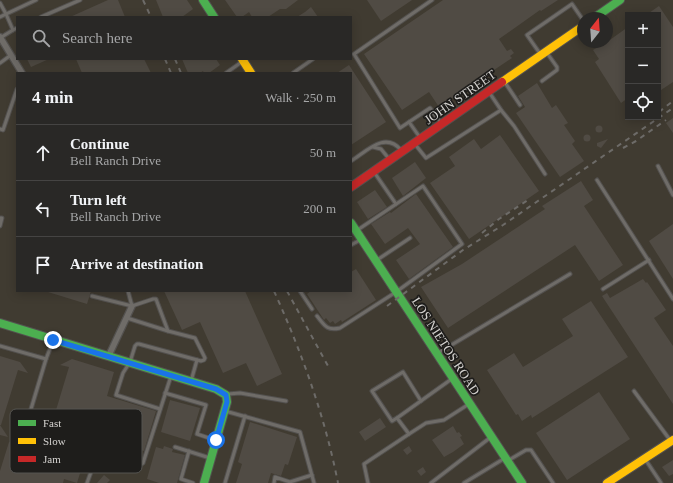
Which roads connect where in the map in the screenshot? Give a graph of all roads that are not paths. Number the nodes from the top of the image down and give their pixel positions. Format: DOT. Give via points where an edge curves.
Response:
graph roads {
  1 [pos="36,0"];
  2 [pos="80,0"];
  3 [pos="203,0"];
  4 [pos="432,0"];
  5 [pos="569,0"];
  6 [pos="620,0"];
  7 [pos="0,3"];
  8 [pos="572,4"];
  9 [pos="578,12"];
  10 [pos="603,12"];
  11 [pos="6,14"];
  12 [pos="43,16"];
  13 [pos="213,16"];
  14 [pos="0,17"];
  15 [pos="16,28"];
  16 [pos="12,30"];
  17 [pos="577,30"];
  18 [pos="0,37"];
  19 [pos="544,53"];
  20 [pos="11,56"];
  21 [pos="242,60"];
  22 [pos="312,60"];
  23 [pos="0,63"];
  24 [pos="21,72"];
  25 [pos="227,72"];
  26 [pos="250,72"];
  27 [pos="295,72"];
  28 [pos="504,81"];
  29 [pos="542,81"];
  30 [pos="16,92"];
  31 [pos="488,92"];
  32 [pos="520,105"];
  33 [pos="501,110"];
  34 [pos="409,122"];
  35 [pos="442,124"];
  36 [pos="0,129"];
  37 [pos="418,141"];
  38 [pos="373,147"];
  39 [pos="402,152"];
  40 [pos="352,160"];
  41 [pos="390,160"];
  42 [pos="658,166"];
  43 [pos="374,172"];
  44 [pos="545,174"];
  45 [pos="597,180"];
  46 [pos="352,186"];
  47 [pos="673,195"];
  48 [pos="396,204"];
  49 [pos="0,218"];
  50 [pos="352,225"];
  51 [pos="0,226"];
  52 [pos="356,231"];
  53 [pos="410,238"];
  54 [pos="362,239"];
  55 [pos="352,244"];
  56 [pos="648,260"];
  57 [pos="376,261"];
  58 [pos="570,274"];
  59 [pos="603,289"];
  60 [pos="128,292"];
  61 [pos="301,292"];
  62 [pos="396,292"];
  63 [pos="92,296"];
  64 [pos="673,299"];
  65 [pos="132,306"];
  66 [pos="312,309"];
  67 [pos="317,316"];
  68 [pos="127,318"];
  69 [pos="0,323"];
  70 [pos="168,331"];
  71 [pos="53,340"];
  72 [pos="0,346"];
  73 [pos="437,354"];
  74 [pos="108,355"];
  75 [pos="46,360"];
  76 [pos="197,360"];
  77 [pos="130,362"];
  78 [pos="171,375"];
  79 [pos="453,378"];
  80 [pos="191,381"];
  81 [pos="634,391"];
  82 [pos="165,392"];
  83 [pos="226,395"];
  84 [pos="286,401"];
  85 [pos="421,401"];
  86 [pos="470,404"];
  87 [pos="160,408"];
  88 [pos="31,409"];
  89 [pos="225,411"];
  90 [pos="245,416"];
  91 [pos="397,418"];
  92 [pos="410,434"];
  93 [pos="491,437"];
  94 [pos="216,440"];
  95 [pos="672,441"];
  96 [pos="175,447"];
  97 [pos="189,451"];
  98 [pos="211,458"];
  99 [pos="645,458"];
  100 [pos="506,460"];
  101 [pos="142,464"];
  102 [pos="91,473"];
  103 [pos="312,475"];
  104 [pos="87,483"];
  105 [pos="193,483"];
  106 [pos="204,483"];
  107 [pos="225,483"];
  108 [pos="274,483"];
  109 [pos="314,483"];
  110 [pos="368,483"];
  111 [pos="431,483"];
  112 [pos="464,483"];
  113 [pos="522,483"];
  114 [pos="553,483"];
  115 [pos="606,483"];
  116 [pos="660,483"];
  1 -- 11 [label="lane"];
  2 -- 12 [label="lane"];
  3 -- 13 [label="street"];
  4 -- 34 [label="lane" via="354,54 400,128"];
  5 -- 8 [label="lane"];
  6 -- 10 [label="street"];
  7 -- 11 [label="lane"];
  8 -- 9 [label="lane"];
  8 -- 19 [label="lane" via="527,35"];
  11 -- 14 [label="lane"];
  11 -- 16 [label="lane"];
  15 -- 16 [label="lane"];
  16 -- 18 [label="lane"];
  17 -- 19 [label="street, JOHN STREET"];
  18 -- 20 [label="street"];
  19 -- 28 [label="street, JOHN STREET"];
  19 -- 29 [label="lane" via="557,70"];
  20 -- 23 [label="lane"];
  20 -- 24 [label="street"];
  21 -- 25 [label="lane"];
  21 -- 26 [label="street"];
  22 -- 27 [label="lane"];
  28 -- 31 [label="street, JOHN STREET"];
  28 -- 32 [label="lane"];
  30 -- 36 [label="lane" via="3,130"];
  31 -- 33 [label="lane"];
  31 -- 35 [label="street, JOHN STREET"];
  33 -- 37 [label="lane" via="426,158"];
  33 -- 44 [label="lane"];
  34 -- 35 [label="lane" via="430,108"];
  34 -- 37 [label="lane"];
  35 -- 37 [label="street, JOHN STREET"];
  37 -- 39 [label="street, JOHN STREET"];
  38 -- 39 [label="lane" via="385,141 395,144"];
  38 -- 40 [label="lane"];
  38 -- 41 [label="lane" via="381,149"];
  39 -- 41 [label="street, JOHN STREET"];
  41 -- 43 [label="street, JOHN STREET"];
  42 -- 47 [label="lane"];
  43 -- 46 [label="street, JOHN STREET"];
  43 -- 48 [label="lane"];
  45 -- 56 [label="lane"];
  48 -- 52 [label="lane"];
  48 -- 62 [label="lane" via="422,186 462,244"];
  49 -- 51 [label="lane"];
  50 -- 52 [label="street, LOS NIETOS ROAD"];
  52 -- 54 [label="street, LOS NIETOS ROAD"];
  53 -- 57 [label="lane"];
  54 -- 55 [label="lane"];
  54 -- 57 [label="street, LOS NIETOS ROAD"];
  56 -- 59 [label="lane"];
  56 -- 64 [label="lane"];
  57 -- 62 [label="street, LOS NIETOS ROAD"];
  58 -- 73 [label="lane"];
  60 -- 65 [label="lane"];
  61 -- 66 [label="lane"];
  62 -- 67 [label="lane" via="340,328 326,327"];
  62 -- 73 [label="street, LOS NIETOS ROAD"];
  63 -- 65 [label="lane"];
  65 -- 68 [label="street"];
  65 -- 70 [label="lane" via="156,299"];
  68 -- 70 [label="lane"];
  68 -- 74 [label="street"];
  69 -- 71 [label="street"];
  70 -- 76 [label="lane" via="195,338 205,358"];
  71 -- 74 [label="street"];
  71 -- 75 [label="lane"];
  72 -- 75 [label="lane"];
  73 -- 79 [label="street, LOS NIETOS ROAD"];
  74 -- 77 [label="street"];
  75 -- 88 [label="lane"];
  76 -- 77 [label="lane" via="137,344"];
  76 -- 80 [label="lane"];
  77 -- 78 [label="street"];
  77 -- 87 [label="lane" via="123,373 116,395"];
  78 -- 80 [label="street"];
  78 -- 82 [label="lane"];
  79 -- 85 [label="lane"];
  79 -- 86 [label="street, LOS NIETOS ROAD"];
  80 -- 83 [label="street"];
  81 -- 95 [label="lane"];
  82 -- 87 [label="lane"];
  82 -- 94 [label="lane" via="206,405 197,434"];
  83 -- 84 [label="lane" via="240,393"];
  83 -- 89 [label="street"];
  85 -- 91 [label="lane"];
  85 -- 91 [label="lane" via="403,372 372,391 392,421"];
  86 -- 92 [label="lane" via="444,420 426,423"];
  86 -- 93 [label="street, LOS NIETOS ROAD"];
  87 -- 101 [label="lane"];
  89 -- 90 [label="lane"];
  89 -- 94 [label="street"];
  90 -- 103 [label="lane" via="300,432"];
  90 -- 107 [label="lane"];
  91 -- 92 [label="lane"];
  92 -- 110 [label="lane" via="364,464"];
  93 -- 100 [label="street, LOS NIETOS ROAD"];
  93 -- 111 [label="lane"];
  94 -- 98 [label="street"];
  95 -- 99 [label="street"];
  96 -- 97 [label="lane"];
  97 -- 98 [label="lane"];
  97 -- 105 [label="lane" via="181,479"];
  98 -- 106 [label="street"];
  99 -- 115 [label="street"];
  99 -- 116 [label="lane"];
  100 -- 112 [label="lane"];
  100 -- 113 [label="street, LOS NIETOS ROAD"];
  100 -- 114 [label="lane" via="531,450"];
  102 -- 104 [label="lane"];
  103 -- 108 [label="lane" via="290,482 275,477"];
  103 -- 109 [label="lane"];
}
